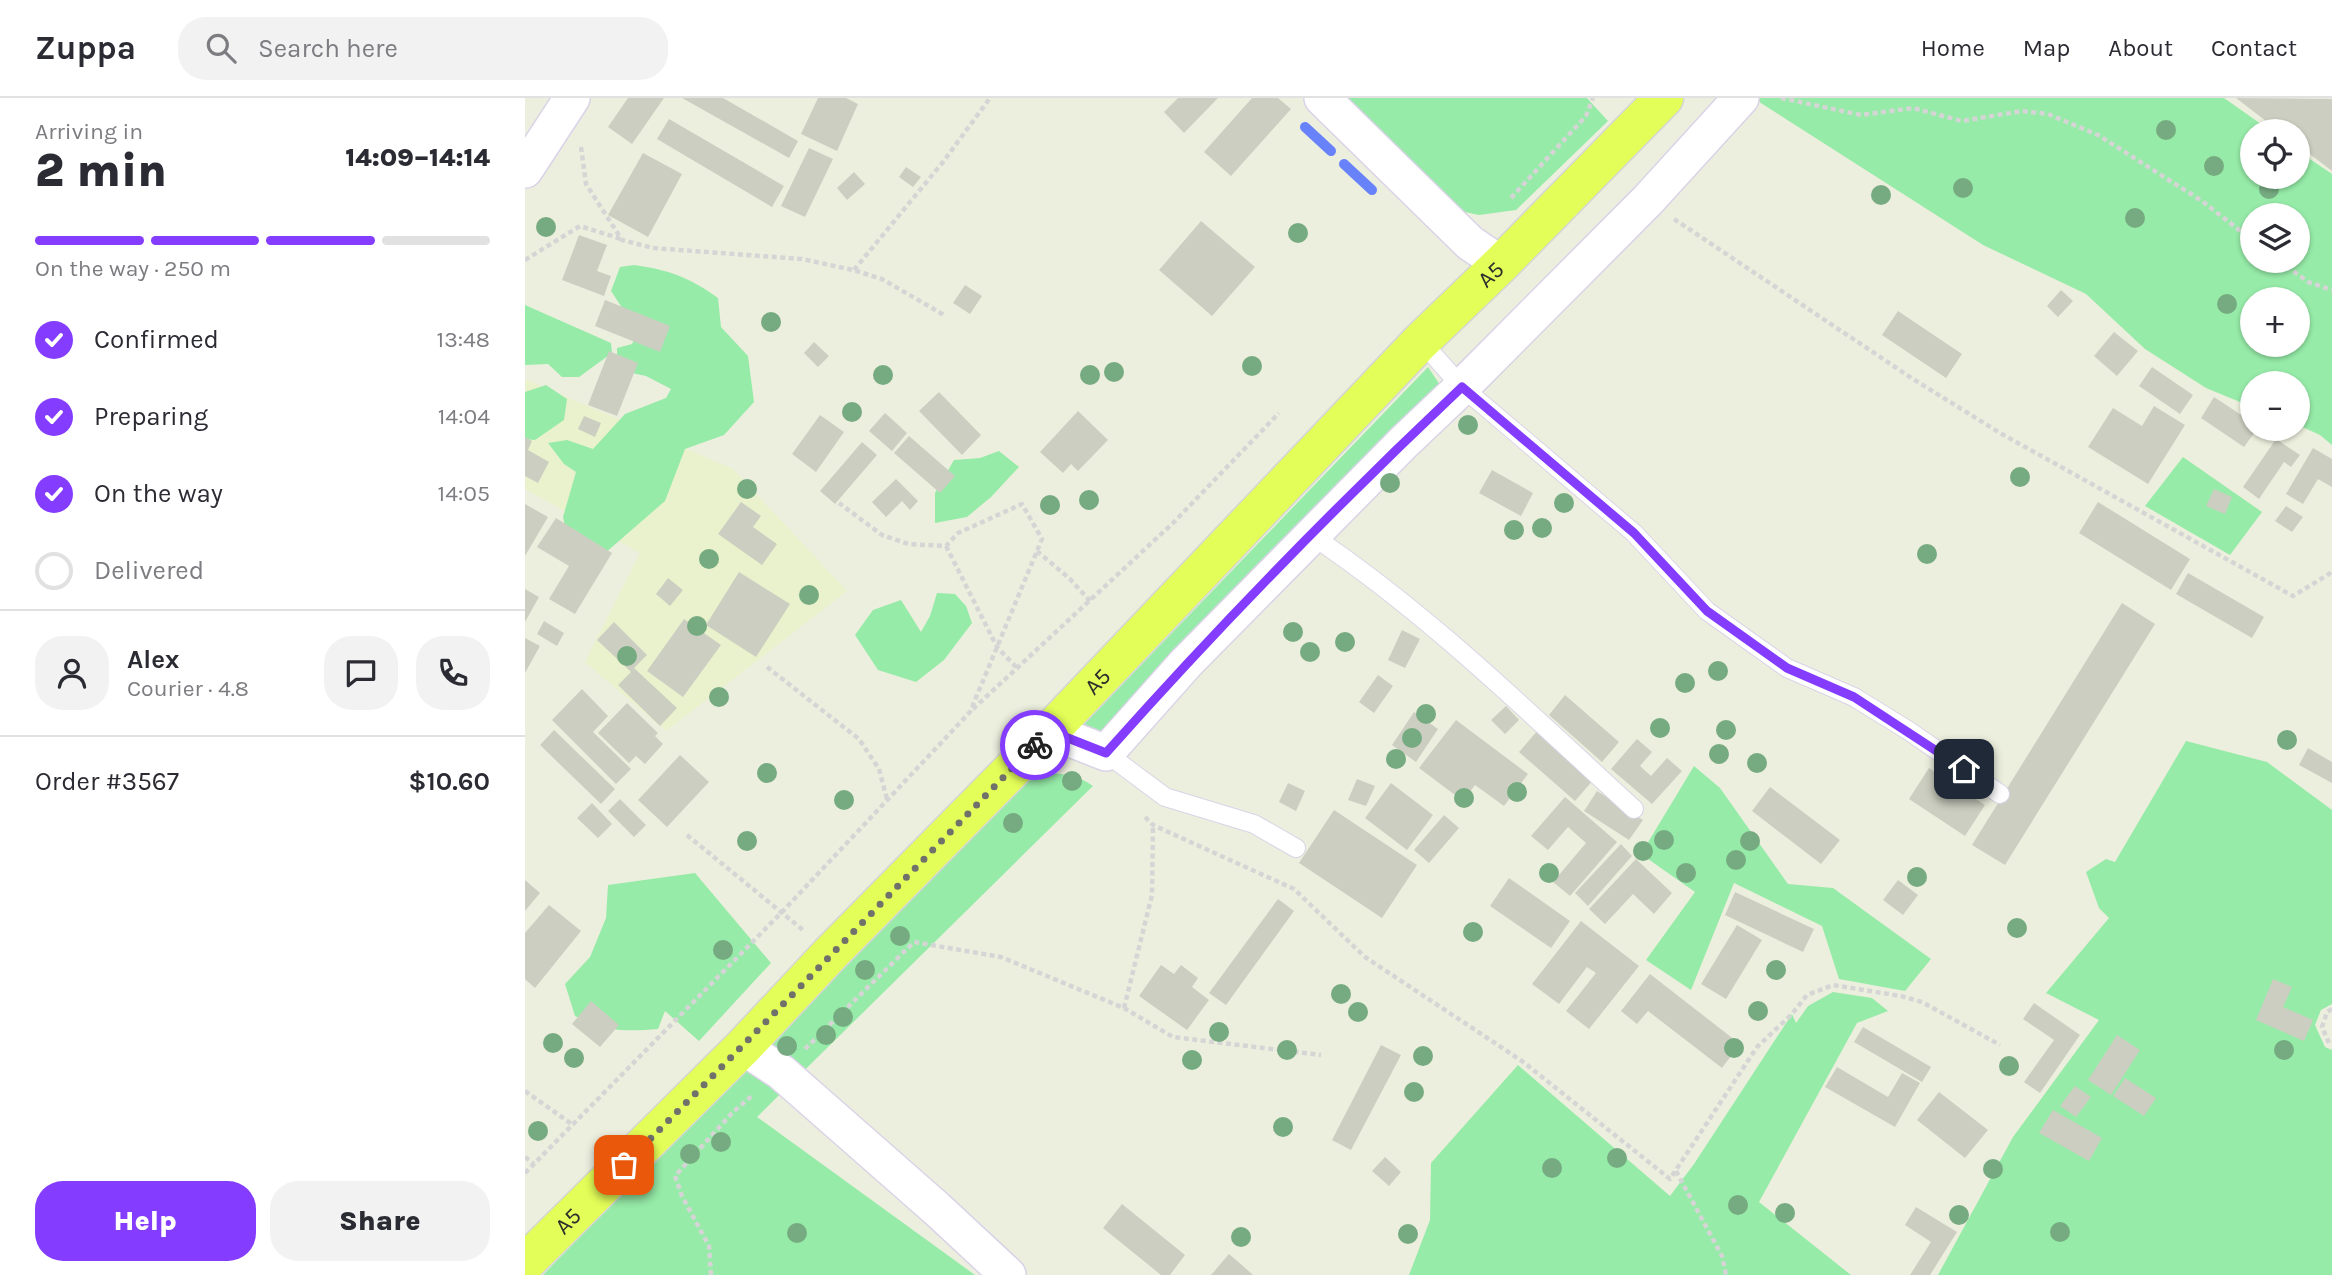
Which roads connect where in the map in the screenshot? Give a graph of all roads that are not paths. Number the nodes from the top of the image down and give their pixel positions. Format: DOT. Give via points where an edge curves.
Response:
graph roads {
  1 [pos="572,98"];
  2 [pos="1322,98"];
  3 [pos="1664,98"];
  4 [pos="1741,98"];
  5 [pos="525,170"];
  6 [pos="1501,264"];
  7 [pos="1421,341"];
  8 [pos="1462,387"];
  9 [pos="1311,535"];
  10 [pos="1050,731"];
  11 [pos="1106,753"];
  12 [pos="2000,794"];
  13 [pos="1635,809"];
  14 [pos="1296,848"];
  15 [pos="743,1047"];
  16 [pos="525,1263"];
  17 [pos="1008,1275"];
  1 -- 5 [label="street"];
  2 -- 6 [label="street" via="1470,243"];
  3 -- 6 [label="highway, A5 / A5"];
  4 -- 8 [label="street" via="1648,200"];
  6 -- 7 [label="highway, A5 / A5"];
  7 -- 8 [label="lane"];
  7 -- 10 [label="highway, A5 / A5"];
  8 -- 9 [label="street"];
  8 -- 12 [label="lane" via="1634,533 1707,611 1787,668 1854,697"];
  9 -- 11 [label="street"];
  9 -- 13 [label="lane" via="1436,628"];
  10 -- 11 [label="street"];
  10 -- 15 [label="highway, A5 / A5"];
  11 -- 14 [label="lane" via="1165,797 1254,824"];
  15 -- 16 [label="highway, A5 / A5"];
  15 -- 17 [label="street" via="781,1072"];
}
